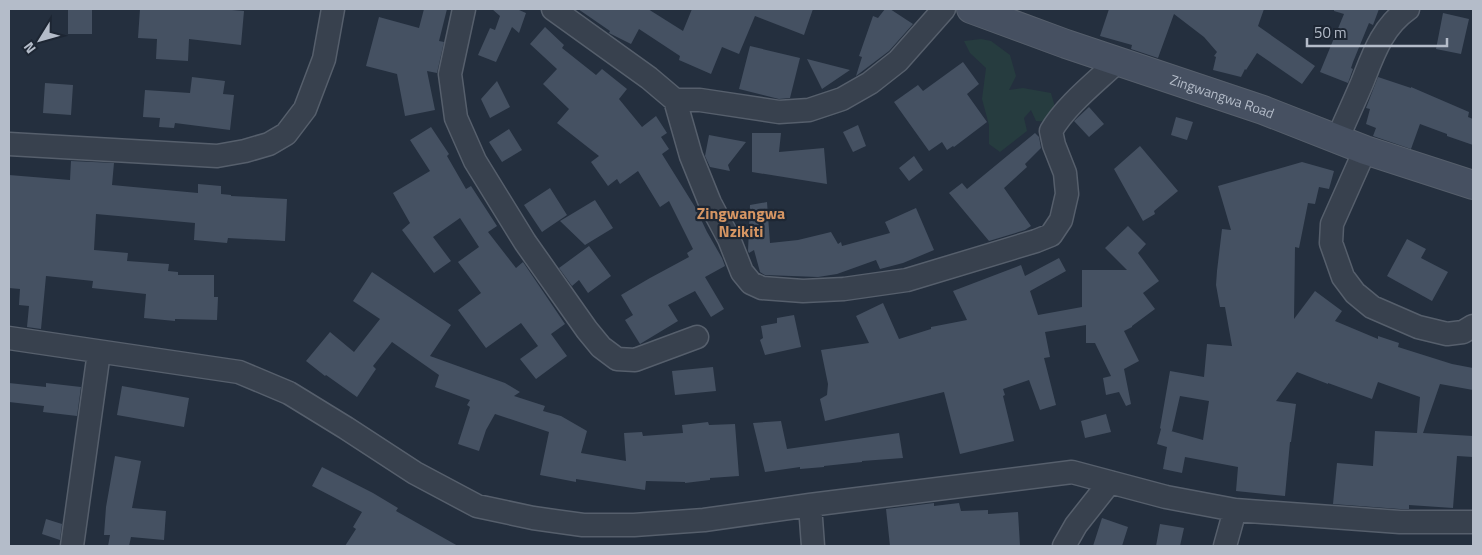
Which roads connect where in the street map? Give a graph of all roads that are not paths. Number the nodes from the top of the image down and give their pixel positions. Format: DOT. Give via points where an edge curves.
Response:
graph roads {
  1 [pos="333,9"];
  2 [pos="464,9"];
  3 [pos="553,9"];
  4 [pos="944,9"];
  5 [pos="971,9"];
  6 [pos="1408,9"];
  7 [pos="1118,61"];
  8 [pos="675,100"];
  9 [pos="1337,140"];
  10 [pos="9,144"];
  11 [pos="1366,150"];
  12 [pos="1473,185"];
  13 [pos="1473,326"];
  14 [pos="697,337"];
  15 [pos="9,338"];
  16 [pos="99,352"];
  17 [pos="1110,482"];
  18 [pos="810,505"];
  19 [pos="1235,510"];
  20 [pos="1473,522"];
  21 [pos="72,546"];
  22 [pos="813,546"];
  23 [pos="1064,546"];
  24 [pos="1225,546"];
  1 -- 10 [label="street" via="324,59 306,109 286,134 269,144 217,156"];
  2 -- 14 [label="street" via="450,74 456,118 475,161 525,242 601,347 617,358 635,360"];
  3 -- 8 [label="street" via="650,78"];
  4 -- 8 [label="street" via="898,61 842,99 809,110 778,112 700,100"];
  5 -- 7 [label="street, Zingwangwa Road"];
  6 -- 9 [label="street" via="1388,28 1376,48"];
  7 -- 8 [label="street" via="1057,120 1051,131 1065,172 1067,194 1061,220 1051,235 907,280 844,289 787,290 762,288 751,283 742,272 691,156"];
  7 -- 9 [label="street, Zingwangwa Road" via="1263,110"];
  9 -- 11 [label="street, Zingwangwa Road"];
  11 -- 12 [label="street, Zingwangwa Road"];
  11 -- 13 [label="street" via="1332,224 1331,243 1343,277 1372,307 1418,327 1447,334 1463,332"];
  15 -- 16 [label="street"];
  16 -- 18 [label="street" via="239,372 289,393 415,473 477,506 583,525 634,525 704,520"];
  16 -- 21 [label="street"];
  17 -- 18 [label="street" via="1072,472"];
  17 -- 19 [label="street"];
  17 -- 23 [label="street" via="1076,525"];
  18 -- 22 [label="street"];
  19 -- 20 [label="street" via="1400,522"];
  19 -- 24 [label="street"];
}
